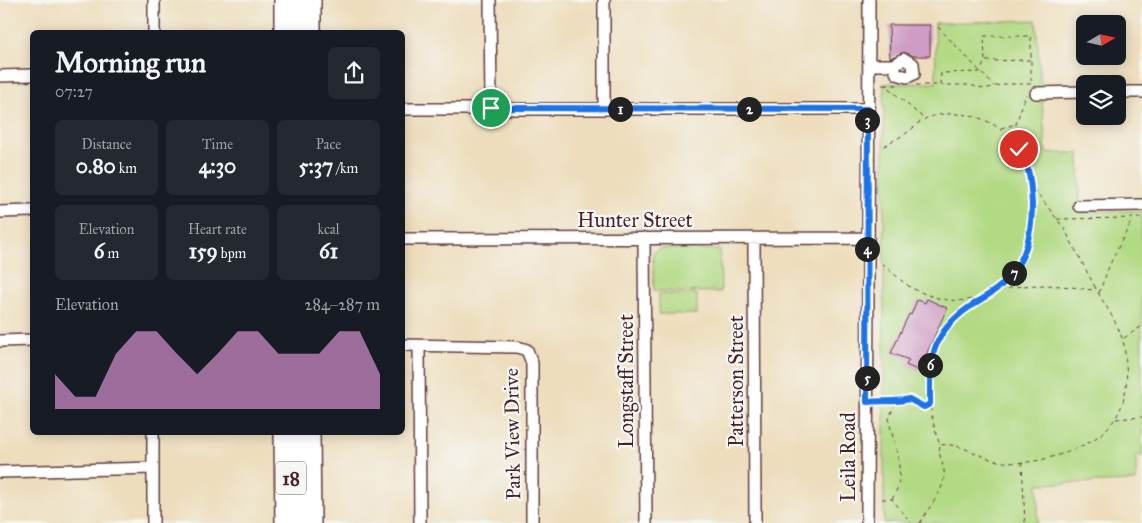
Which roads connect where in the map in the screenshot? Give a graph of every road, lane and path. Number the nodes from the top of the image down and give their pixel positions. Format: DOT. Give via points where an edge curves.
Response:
graph roads {
  1 [pos="154,0"];
  2 [pos="280,0"];
  3 [pos="289,0"];
  4 [pos="304,0"];
  5 [pos="315,0"];
  6 [pos="490,0"];
  7 [pos="604,0"];
  8 [pos="869,0"];
  9 [pos="938,27"];
  10 [pos="154,30"];
  11 [pos="280,30"];
  12 [pos="290,30"];
  13 [pos="304,30"];
  14 [pos="315,30"];
  15 [pos="1032,60"];
  16 [pos="985,61"];
  17 [pos="893,65"];
  18 [pos="869,66"];
  19 [pos="980,72"];
  20 [pos="30,75"];
  21 [pos="0,76"];
  22 [pos="882,85"];
  23 [pos="885,85"];
  24 [pos="904,85"];
  25 [pos="913,85"];
  26 [pos="940,85"];
  27 [pos="994,87"];
  28 [pos="1034,88"];
  29 [pos="1076,91"];
  30 [pos="1126,92"];
  31 [pos="1142,92"];
  32 [pos="491,108"];
  33 [pos="604,108"];
  34 [pos="405,109"];
  35 [pos="868,109"];
  36 [pos="922,120"];
  37 [pos="1016,124"];
  38 [pos="1000,128"];
  39 [pos="882,148"];
  40 [pos="1019,149"];
  41 [pos="1030,187"];
  42 [pos="1079,206"];
  43 [pos="1142,206"];
  44 [pos="30,211"];
  45 [pos="0,212"];
  46 [pos="1132,218"];
  47 [pos="1142,218"];
  48 [pos="1057,219"];
  49 [pos="644,238"];
  50 [pos="867,238"];
  51 [pos="405,239"];
  52 [pos="754,239"];
  53 [pos="882,264"];
  54 [pos="1095,287"];
  55 [pos="990,294"];
  56 [pos="1099,294"];
  57 [pos="980,298"];
  58 [pos="1142,326"];
  59 [pos="1123,338"];
  60 [pos="30,340"];
  61 [pos="0,341"];
  62 [pos="405,345"];
  63 [pos="419,346"];
  64 [pos="867,402"];
  65 [pos="896,402"];
  66 [pos="930,404"];
  67 [pos="1142,417"];
  68 [pos="1116,419"];
  69 [pos="153,435"];
  70 [pos="280,435"];
  71 [pos="290,435"];
  72 [pos="304,435"];
  73 [pos="314,435"];
  74 [pos="940,446"];
  75 [pos="1022,462"];
  76 [pos="153,468"];
  77 [pos="0,472"];
  78 [pos="882,499"];
  79 [pos="892,499"];
  80 [pos="153,523"];
  81 [pos="280,523"];
  82 [pos="291,523"];
  83 [pos="305,523"];
  84 [pos="315,523"];
  85 [pos="420,523"];
  86 [pos="532,523"];
  87 [pos="646,523"];
  88 [pos="755,523"];
  89 [pos="867,523"];
  90 [pos="912,523"];
  91 [pos="920,523"];
  92 [pos="1025,523"];
  1 -- 10 [label="street"];
  2 -- 11 [label="street"];
  3 -- 12 [label="highway"];
  4 -- 13 [label="highway"];
  5 -- 14 [label="street"];
  6 -- 32 [label="street"];
  7 -- 33 [label="street"];
  8 -- 18 [label="street, Leila Road"];
  9 -- 19 [label="path"];
  15 -- 16 [label="path"];
  15 -- 16 [label="path" via="1031,36 984,36"];
  15 -- 28 [label="path"];
  16 -- 19 [label="path"];
  17 -- 18 [label="street"];
  18 -- 35 [label="street, Leila Road"];
  19 -- 26 [label="path" via="941,73"];
  19 -- 27 [label="path"];
  20 -- 21 [label="street"];
  22 -- 23 [label="path"];
  23 -- 24 [label="path"];
  23 -- 36 [label="path"];
  25 -- 26 [label="path"];
  26 -- 27 [label="path" via="970,85 984,90"];
  27 -- 28 [label="path" via="1005,84"];
  28 -- 29 [label="street"];
  28 -- 37 [label="path"];
  30 -- 31 [label="street"];
  32 -- 33 [label="street"];
  32 -- 34 [label="street"];
  33 -- 35 [label="street"];
  35 -- 50 [label="street, Leila Road"];
  36 -- 38 [label="path" via="960,114 978,117"];
  36 -- 39 [label="path"];
  37 -- 38 [label="path"];
  37 -- 40 [label="path"];
  38 -- 40 [label="path"];
  40 -- 41 [label="path" via="1026,163"];
  41 -- 48 [label="path"];
  41 -- 55 [label="path" via="1032,227 1026,251 1010,278"];
  42 -- 43 [label="street"];
  44 -- 45 [label="street"];
  46 -- 47 [label="path"];
  46 -- 48 [label="path"];
  46 -- 56 [label="path"];
  48 -- 54 [label="path"];
  49 -- 51 [label="street, Hunter Street"];
  49 -- 52 [label="street, Hunter Street"];
  49 -- 87 [label="street, Longstaff Street"];
  50 -- 52 [label="street, Hunter Street"];
  50 -- 64 [label="street, Leila Road"];
  52 -- 88 [label="street, Patterson Street"];
  53 -- 57 [label="path" via="904,283 940,299 953,302"];
  54 -- 55 [label="path" via="1092,290 1050,285 1019,286"];
  54 -- 56 [label="path"];
  55 -- 57 [label="path"];
  56 -- 59 [label="path"];
  57 -- 66 [label="path" via="942,334 930,361"];
  58 -- 59 [label="path"];
  59 -- 68 [label="path" via="1127,381 1125,400"];
  60 -- 61 [label="street"];
  62 -- 63 [label="street, Park View Drive"];
  63 -- 85 [label="street"];
  63 -- 86 [label="street, Park View Drive" via="516,347 527,350 532,363"];
  64 -- 65 [label="path"];
  64 -- 89 [label="street, Leila Road"];
  65 -- 66 [label="path" via="909,399 924,407"];
  65 -- 79 [label="path" via="889,418 900,474"];
  66 -- 74 [label="path" via="932,424"];
  67 -- 68 [label="path"];
  68 -- 75 [label="path" via="1082,446 1040,461"];
  69 -- 76 [label="street"];
  70 -- 81 [label="street"];
  71 -- 82 [label="highway, 18"];
  72 -- 83 [label="highway, 18"];
  73 -- 84 [label="street"];
  74 -- 75 [label="path" via="950,444 997,461"];
  74 -- 91 [label="path" via="938,453 944,465 944,478 940,491"];
  75 -- 92 [label="path"];
  76 -- 77 [label="street"];
  76 -- 80 [label="street"];
  78 -- 79 [label="path"];
  79 -- 90 [label="path"];
}
